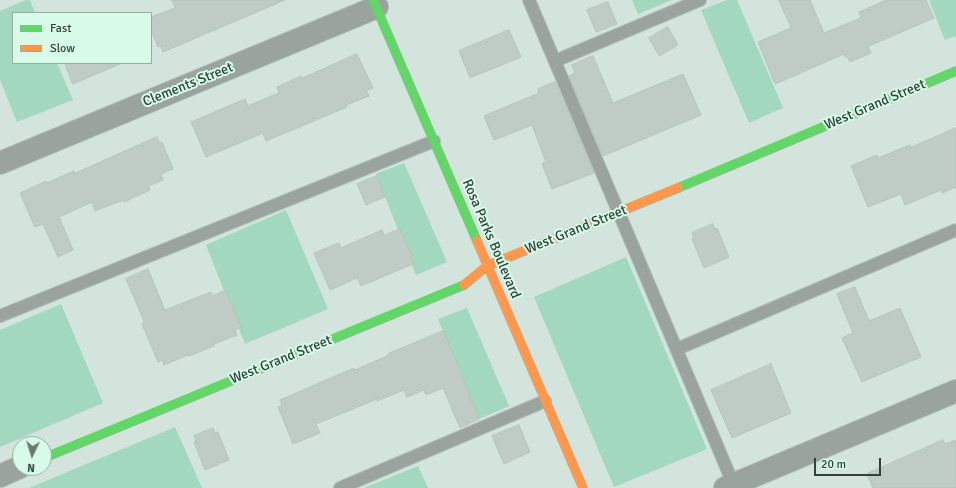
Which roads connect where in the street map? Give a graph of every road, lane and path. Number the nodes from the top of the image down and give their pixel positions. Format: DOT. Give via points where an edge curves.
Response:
graph roads {
  1 [pos="529,0"];
  2 [pos="700,0"];
  3 [pos="375,4"];
  4 [pos="554,61"];
  5 [pos="956,71"];
  6 [pos="434,141"];
  7 [pos="0,163"];
  8 [pos="620,212"];
  9 [pos="956,230"];
  10 [pos="487,266"];
  11 [pos="0,316"];
  12 [pos="677,349"];
  13 [pos="956,391"];
  14 [pos="546,401"];
  15 [pos="52,455"];
  16 [pos="12,471"];
  17 [pos="0,476"];
  18 [pos="732,487"];
  19 [pos="340,488"];
  20 [pos="583,488"];
  1 -- 4 [label="lane"];
  2 -- 4 [label="lane"];
  3 -- 6 [label="street, Rosa Parks Boulevard"];
  3 -- 7 [label="street, Clements Street"];
  4 -- 8 [label="lane"];
  5 -- 8 [label="street, West Grand Street"];
  6 -- 10 [label="street, Rosa Parks Boulevard"];
  6 -- 11 [label="lane"];
  8 -- 10 [label="street, West Grand Street"];
  8 -- 12 [label="lane"];
  9 -- 12 [label="lane"];
  10 -- 14 [label="street, Rosa Parks Boulevard"];
  10 -- 15 [label="street, West Grand Street" via="464,285"];
  12 -- 18 [label="lane"];
  13 -- 18 [label="street"];
  14 -- 19 [label="lane"];
  14 -- 20 [label="street, Rosa Parks Boulevard"];
  16 -- 17 [label="street"];
}
